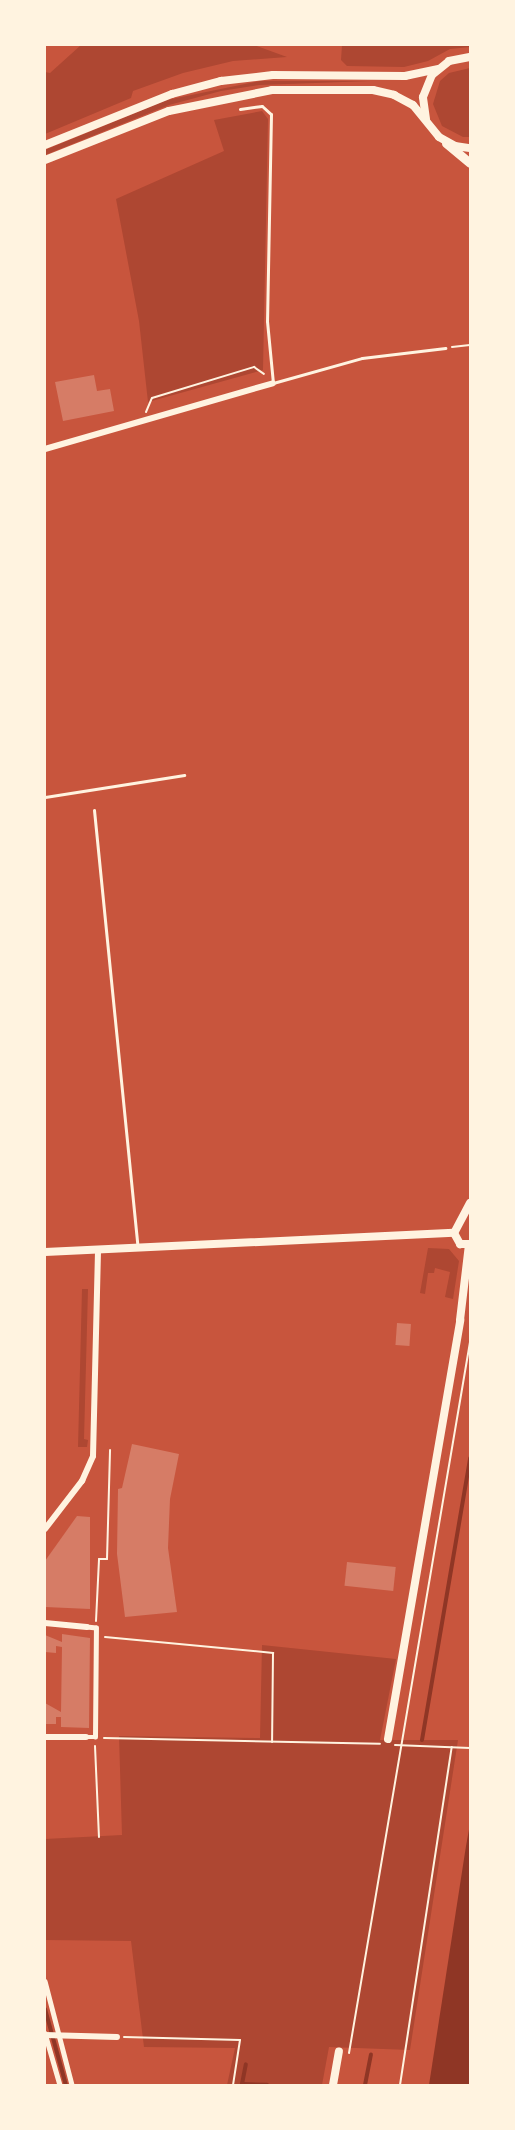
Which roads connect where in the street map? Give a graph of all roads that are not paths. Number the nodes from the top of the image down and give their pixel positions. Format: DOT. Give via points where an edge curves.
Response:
graph roads {
  1 [pos="470,57"];
  2 [pos="436,69"];
  3 [pos="240,109"];
  4 [pos="427,123"];
  5 [pos="446,143"];
  6 [pos="45,145"];
  7 [pos="470,148"];
  8 [pos="45,160"];
  9 [pos="470,163"];
  10 [pos="445,348"];
  11 [pos="273,383"];
  12 [pos="45,449"];
  13 [pos="184,775"];
  14 [pos="45,797"];
  15 [pos="94,810"];
  16 [pos="470,1203"];
  17 [pos="470,1224"];
  18 [pos="456,1230"];
  19 [pos="469,1245"];
  20 [pos="138,1247"];
  21 [pos="98,1249"];
  22 [pos="45,1252"];
  23 [pos="45,1529"];
  24 [pos="45,1623"];
  25 [pos="87,1627"];
  26 [pos="45,1737"];
  27 [pos="86,1737"];
  28 [pos="388,1739"];
  29 [pos="45,1982"];
  30 [pos="50,2035"];
  31 [pos="117,2037"];
  32 [pos="339,2052"];
  33 [pos="60,2085"];
  34 [pos="72,2085"];
  35 [pos="333,2085"];
  1 -- 2 [label="street" via="455,59"];
  2 -- 4 [label="street" via="423,97"];
  2 -- 6 [label="street" via="405,76 273,75 221,81 172,94"];
  3 -- 11 [label="lane" via="262,106 271,114 267,321"];
  4 -- 5 [label="street"];
  4 -- 8 [label="street" via="413,105 373,90 272,90 169,111"];
  5 -- 7 [label="street"];
  5 -- 9 [label="highway"];
  10 -- 11 [label="lane" via="362,358"];
  11 -- 12 [label="street"];
  13 -- 14 [label="lane"];
  15 -- 20 [label="lane"];
  16 -- 18 [label="street"];
  17 -- 18 [label="street"];
  18 -- 19 [label="street" via="460,1244"];
  18 -- 20 [label="street"];
  19 -- 28 [label="street" via="460,1320"];
  20 -- 21 [label="street"];
  21 -- 22 [label="street"];
  21 -- 23 [label="street" via="93,1456 82,1481"];
  24 -- 25 [label="street"];
  25 -- 27 [label="street" via="96,1628 96,1636 94,1737"];
  26 -- 27 [label="street"];
  29 -- 30 [label="street"];
  30 -- 31 [label="street"];
  30 -- 33 [label="street"];
  30 -- 34 [label="street"];
  32 -- 35 [label="street"];
}
